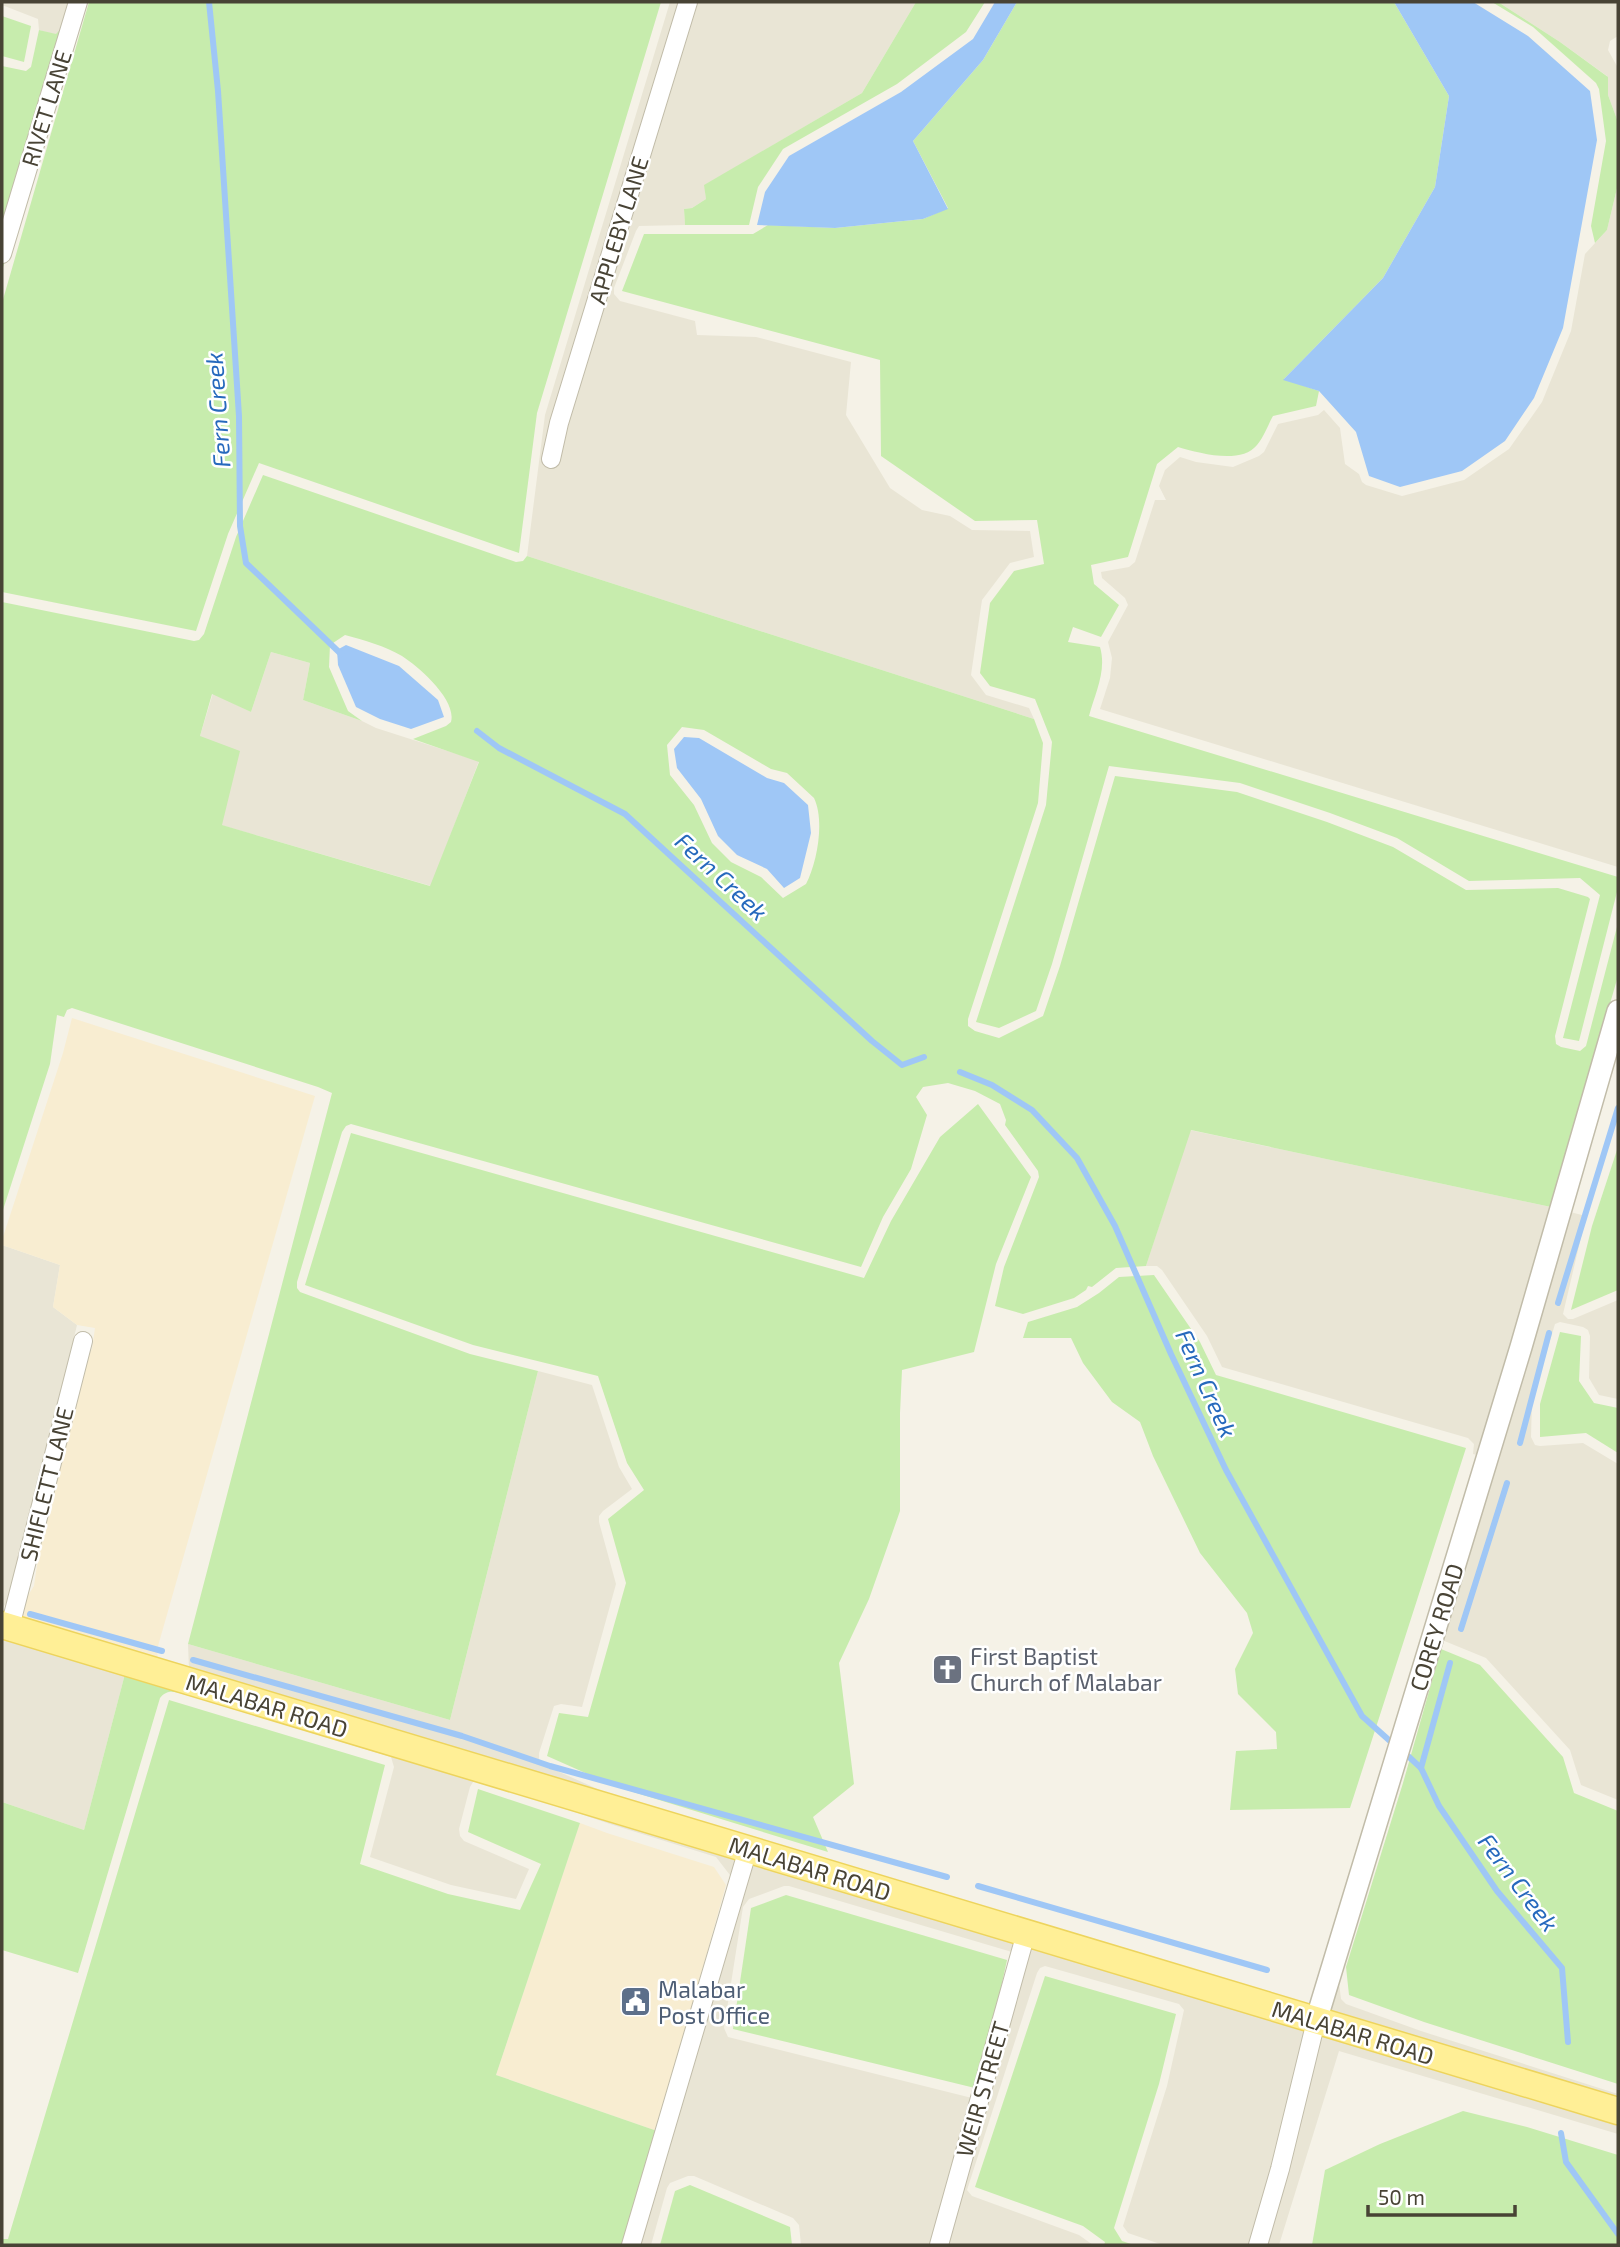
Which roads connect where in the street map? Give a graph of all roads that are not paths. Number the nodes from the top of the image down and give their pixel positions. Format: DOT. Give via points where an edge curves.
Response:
graph roads {
  1 [pos="78,2"];
  2 [pos="688,2"];
  3 [pos="2,254"];
  4 [pos="551,459"];
  5 [pos="1618,1011"];
  6 [pos="83,1340"];
  7 [pos="6,1626"];
  8 [pos="748,1849"];
  9 [pos="1026,1933"];
  10 [pos="1317,2021"];
  11 [pos="1618,2111"];
  12 [pos="631,2245"];
  13 [pos="939,2245"];
  14 [pos="1258,2245"];
  1 -- 3 [label="street, RIVET LANE"];
  2 -- 4 [label="street, APPLEBY LANE"];
  5 -- 10 [label="street, COREY ROAD"];
  6 -- 7 [label="street, SHIFLETT LANE"];
  7 -- 8 [label="main road, MALABAR ROAD"];
  8 -- 9 [label="main road, MALABAR ROAD"];
  8 -- 12 [label="street"];
  9 -- 10 [label="main road, MALABAR ROAD"];
  9 -- 13 [label="street, WEIR STREET"];
  10 -- 11 [label="main road, MALABAR ROAD"];
  10 -- 14 [label="street, COREY ROAD"];
}
